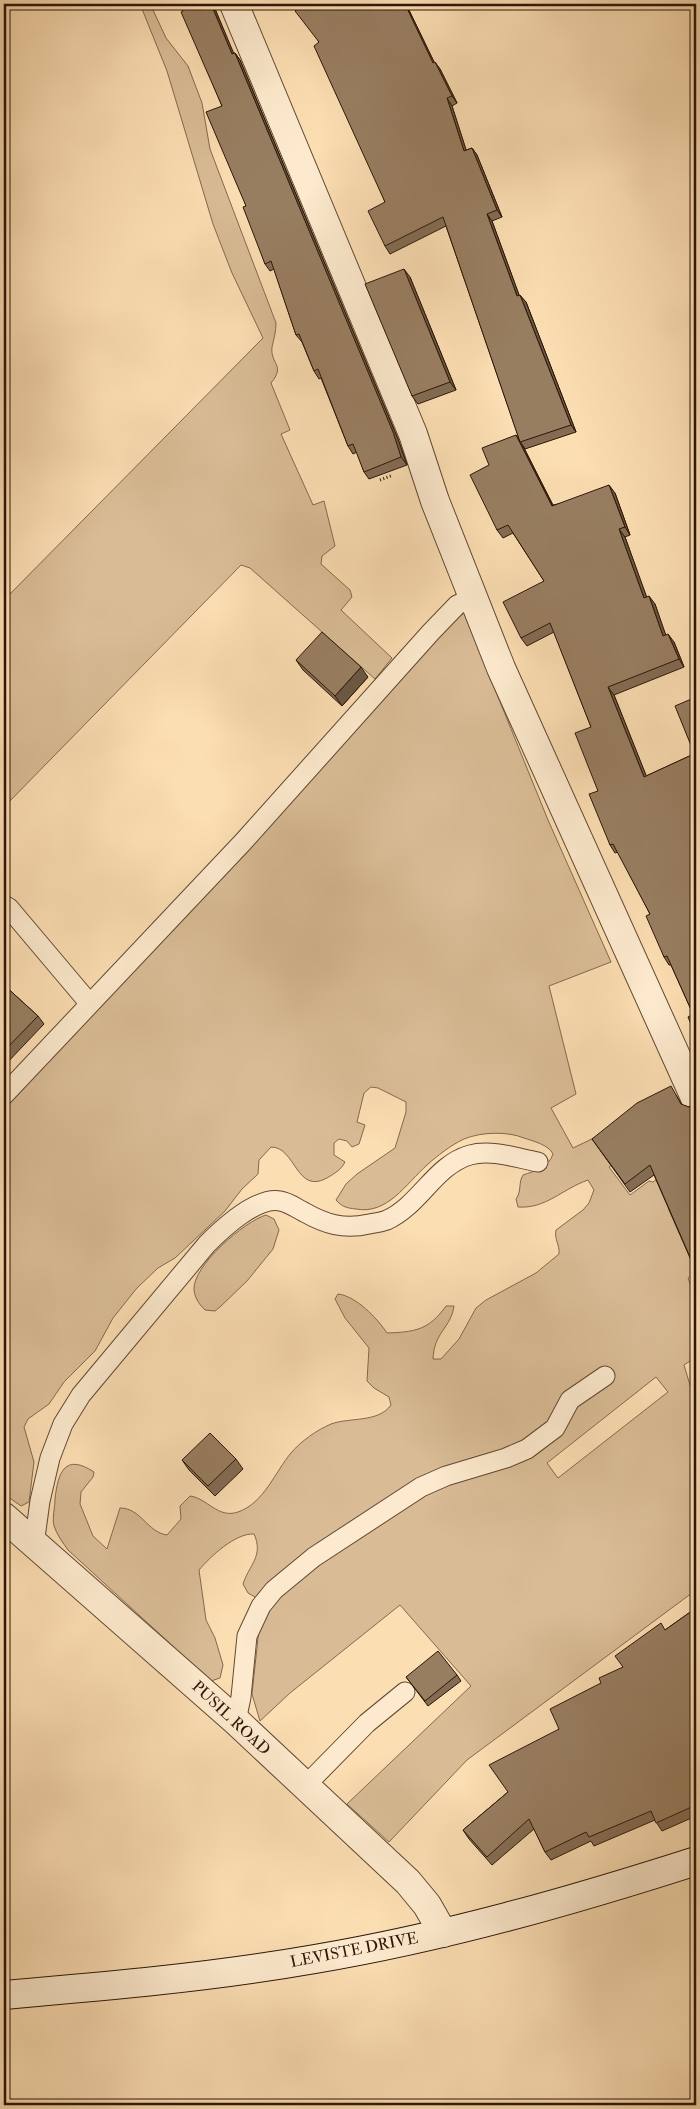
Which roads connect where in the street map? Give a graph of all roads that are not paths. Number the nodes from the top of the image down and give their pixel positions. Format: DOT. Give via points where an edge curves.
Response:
graph roads {
  1 [pos="234,4"];
  2 [pos="474,597"];
  3 [pos="4,905"];
  4 [pos="90,1004"];
  5 [pos="4,1095"];
  6 [pos="696,1100"];
  7 [pos="538,1162"];
  8 [pos="604,1376"];
  9 [pos="4,1517"];
  10 [pos="34,1545"];
  11 [pos="405,1692"];
  12 [pos="236,1721"];
  13 [pos="305,1786"];
  14 [pos="696,1861"];
  15 [pos="444,1933"];
  16 [pos="4,1995"];
  1 -- 2 [label="street" via="413,434 435,501"];
  2 -- 4 [label="lane" via="458,605 431,632 243,842"];
  2 -- 6 [label="street" via="540,756"];
  3 -- 4 [label="lane"];
  4 -- 5 [label="lane"];
  7 -- 10 [label="lane" via="504,1155 472,1155 458,1160 439,1173 405,1208 387,1220 367,1225 328,1224 287,1203 273,1200 230,1222 207,1244 81,1395 63,1424 50,1458"];
  8 -- 12 [label="lane" via="570,1400 555,1428 527,1449 421,1487 314,1557 279,1585 261,1606 247,1636"];
  9 -- 10 [label="street, PUSIL ROAD"];
  10 -- 12 [label="street, PUSIL ROAD"];
  11 -- 13 [label="lane" via="366,1723"];
  12 -- 13 [label="street, PUSIL ROAD"];
  13 -- 15 [label="street, PUSIL ROAD" via="408,1882"];
  14 -- 15 [label="street, LEVISTE DRIVE"];
  15 -- 16 [label="street, LEVISTE DRIVE" via="316,1959 159,1982"];
}
